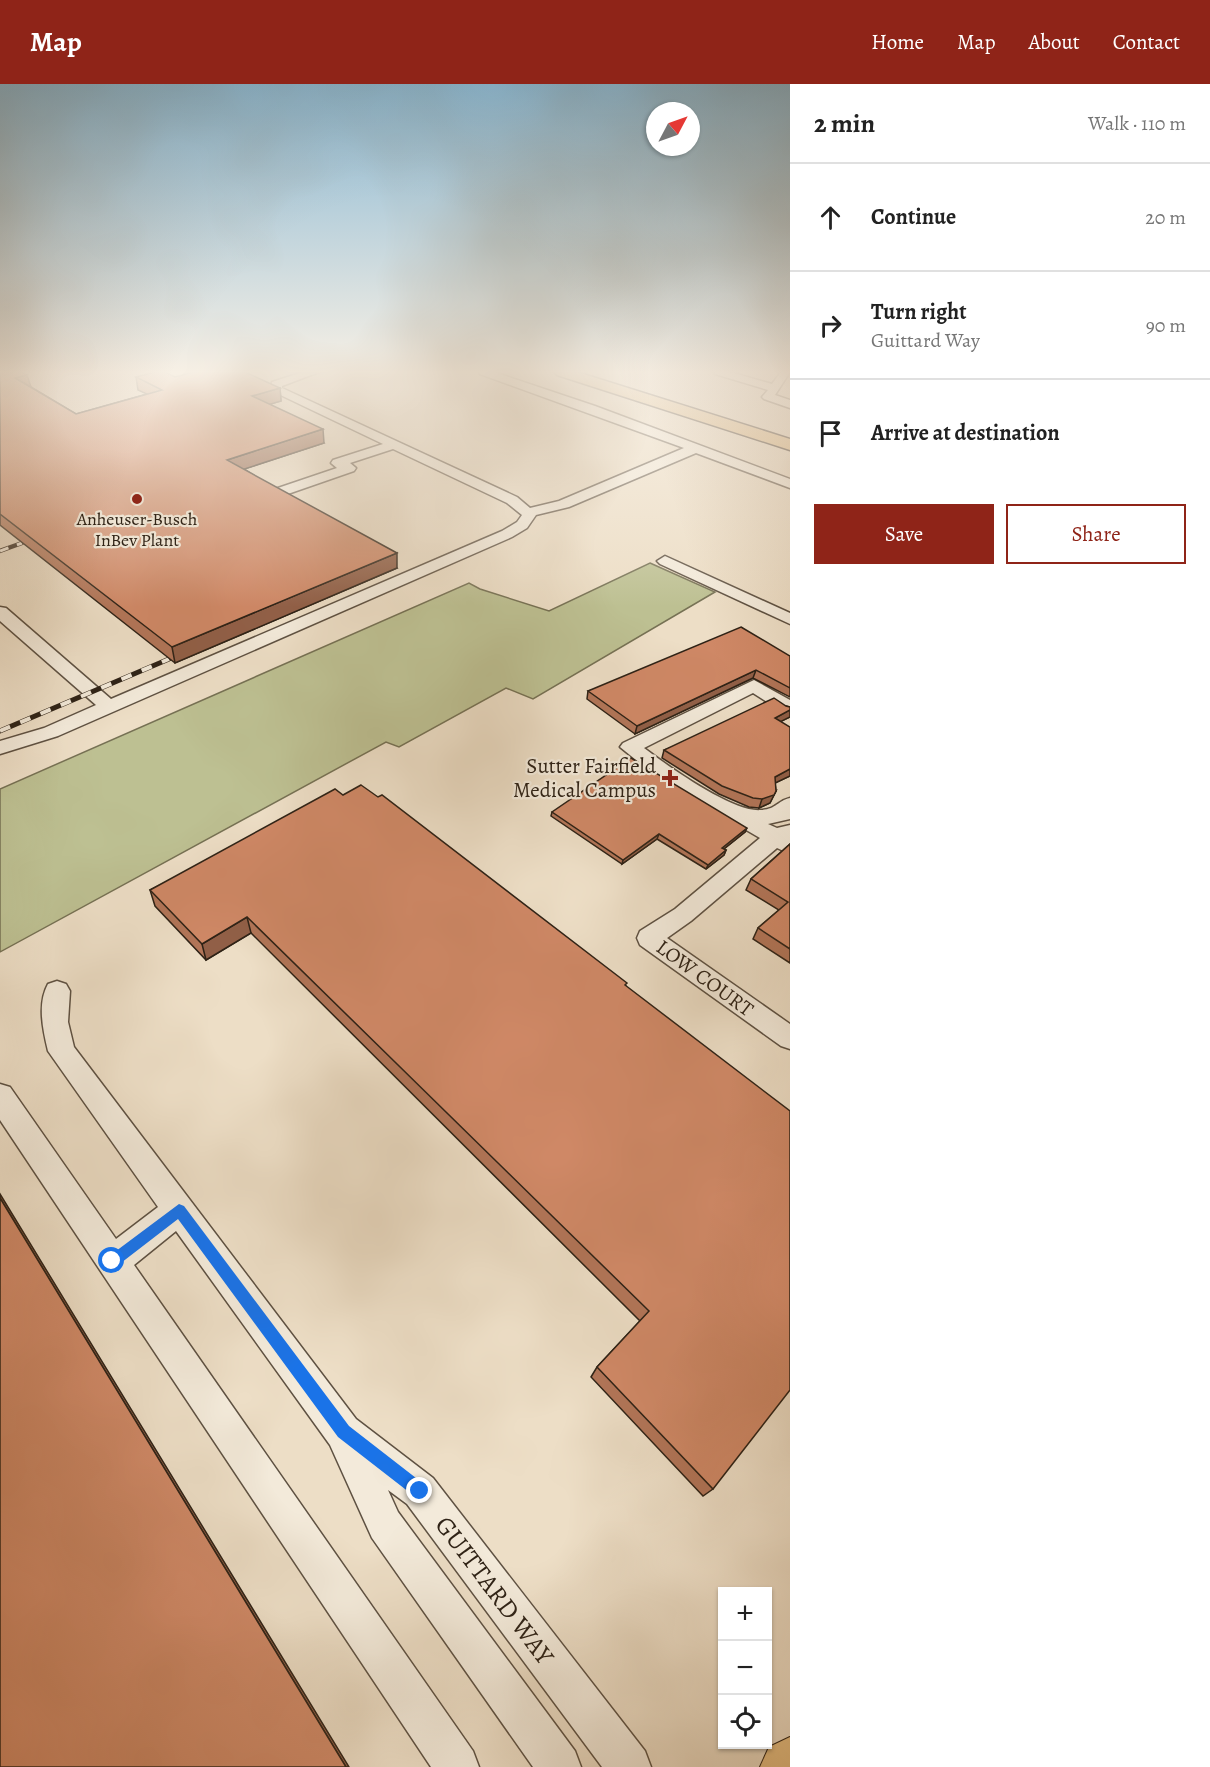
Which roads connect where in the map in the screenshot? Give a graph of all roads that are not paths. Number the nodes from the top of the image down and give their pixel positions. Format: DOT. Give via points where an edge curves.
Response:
graph roads {
  1 [pos="377,451"];
  2 [pos="406,451"];
  3 [pos="690,451"];
  4 [pos="703,451"];
  5 [pos="790,484"];
  6 [pos="277,493"];
  7 [pos="527,513"];
  8 [pos="664,561"];
  9 [pos="0,612"];
  10 [pos="790,618"];
  11 [pos="109,707"];
  12 [pos="790,708"];
  13 [pos="0,748"];
  14 [pos="786,826"];
  15 [pos="57,991"];
  16 [pos="790,1038"];
  17 [pos="0,1096"];
  18 [pos="179,1210"];
  19 [pos="112,1261"];
  20 [pos="343,1431"];
  21 [pos="457,1767"];
  22 [pos="559,1767"];
  23 [pos="629,1767"];
  1 -- 6 [label="street" via="338,463 349,468"];
  2 -- 7 [label="street" via="512,500"];
  3 -- 7 [label="street" via="564,504"];
  4 -- 5 [label="street"];
  7 -- 11 [label="street" via="522,525 507,534"];
  8 -- 10 [label="street"];
  9 -- 11 [label="street"];
  11 -- 13 [label="street"];
  12 -- 14 [label="street" via="754,685 630,747 669,776 738,816"];
  14 -- 16 [label="street, LOW COURT" via="682,915 649,938"];
  15 -- 18 [label="street, GUITTARD WAY" via="55,1022 61,1051"];
  17 -- 19 [label="street"];
  18 -- 19 [label="street"];
  18 -- 20 [label="street, GUITTARD WAY"];
  19 -- 21 [label="street"];
  20 -- 22 [label="street, GUITTARD WAY" via="385,1525"];
  20 -- 23 [label="street, GUITTARD WAY" via="420,1491"];
}
